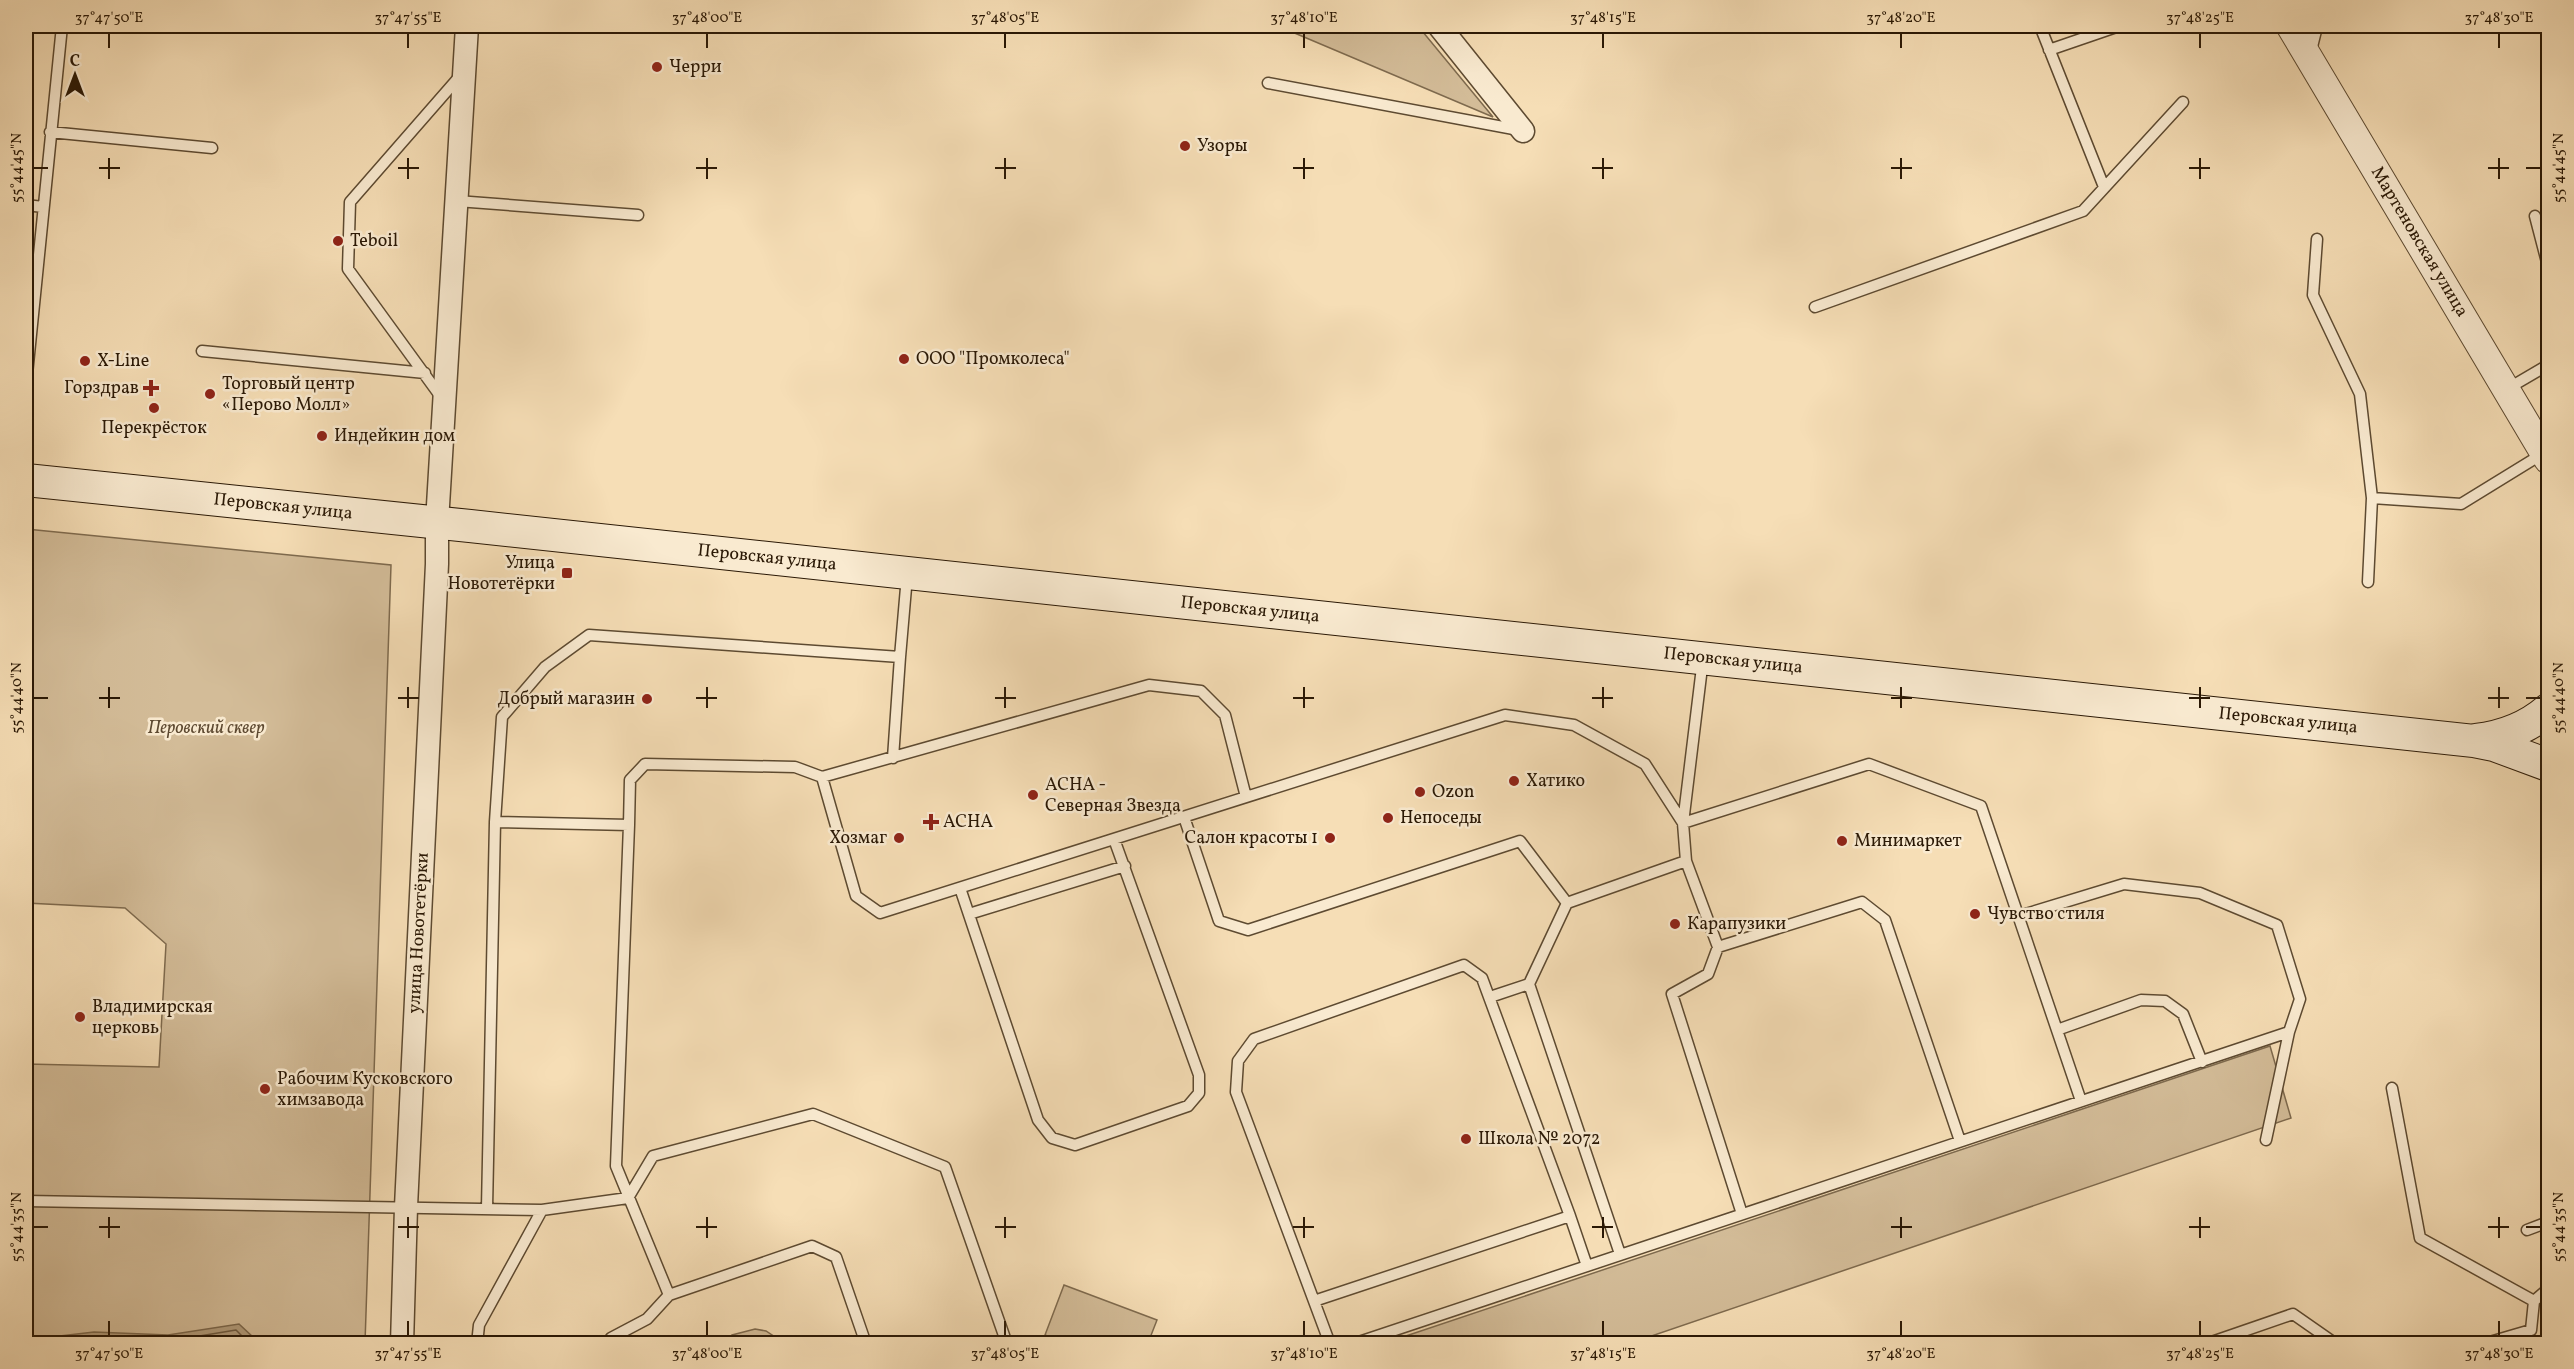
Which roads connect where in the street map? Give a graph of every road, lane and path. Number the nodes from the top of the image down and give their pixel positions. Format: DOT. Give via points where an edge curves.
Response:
graph roads {
  1 [pos="62,26"];
  2 [pos="467,26"];
  3 [pos="1438,26"];
  4 [pos="2040,26"];
  5 [pos="2119,26"];
  6 [pos="2290,26"];
  7 [pos="2308,38"];
  8 [pos="2049,50"];
  9 [pos="464,71"];
  10 [pos="1268,84"];
  11 [pos="2183,102"];
  12 [pos="1523,131"];
  13 [pos="50,132"];
  14 [pos="212,147"];
  15 [pos="2104,187"];
  16 [pos="457,201"];
  17 [pos="26,205"];
  18 [pos="43,207"];
  19 [pos="638,215"];
  20 [pos="2535,216"];
  21 [pos="2317,239"];
  22 [pos="2548,266"];
  23 [pos="1815,307"];
  24 [pos="202,351"];
  25 [pos="2548,365"];
  26 [pos="425,373"];
  27 [pos="26,384"];
  28 [pos="2506,390"];
  29 [pos="445,402"];
  30 [pos="2547,459"];
  31 [pos="26,480"];
  32 [pos="2372,498"];
  33 [pos="437,522"];
  34 [pos="907,573"];
  35 [pos="2368,582"];
  36 [pos="900,657"];
  37 [pos="1703,658"];
  38 [pos="2548,710"];
  39 [pos="2474,741"];
  40 [pos="893,758"];
  41 [pos="2548,765"];
  42 [pos="822,777"];
  43 [pos="1246,797"];
  44 [pos="1184,817"];
  45 [pos="495,822"];
  46 [pos="1683,823"];
  47 [pos="629,825"];
  48 [pos="1114,839"];
  49 [pos="1686,861"];
  50 [pos="1125,866"];
  51 [pos="960,888"];
  52 [pos="1567,903"];
  53 [pos="969,914"];
  54 [pos="2019,916"];
  55 [pos="1718,947"];
  56 [pos="1529,984"];
  57 [pos="1490,997"];
  58 [pos="2057,1030"];
  59 [pos="2289,1032"];
  60 [pos="2202,1062"];
  61 [pos="2392,1088"];
  62 [pos="2081,1101"];
  63 [pos="2266,1140"];
  64 [pos="1960,1141"];
  65 [pos="628,1198"];
  66 [pos="26,1201"];
  67 [pos="406,1207"];
  68 [pos="487,1208"];
  69 [pos="542,1210"];
  70 [pos="1742,1214"];
  71 [pos="1570,1216"];
  72 [pos="2548,1222"];
  73 [pos="2527,1230"];
  74 [pos="1620,1254"];
  75 [pos="1587,1266"];
  76 [pos="2548,1289"];
  77 [pos="669,1295"];
  78 [pos="1314,1301"];
  79 [pos="2534,1301"];
  80 [pos="402,1344"];
  81 [pos="477,1344"];
  82 [pos="611,1344"];
  83 [pos="866,1344"];
  84 [pos="1007,1344"];
  85 [pos="1330,1344"];
  86 [pos="1353,1344"];
  87 [pos="2206,1344"];
  88 [pos="2336,1344"];
  89 [pos="2483,1344"];
  1 -- 13 [label="lane"];
  2 -- 9 [label="street, улица Новотетёрки"];
  3 -- 12 [label="street"];
  4 -- 8 [label="lane"];
  5 -- 8 [label="lane"];
  6 -- 7 [label="street, Мартеновская улица"];
  7 -- 28 [label="street, Мартеновская улица"];
  8 -- 15 [label="lane"];
  9 -- 16 [label="street, улица Новотетёрки"];
  9 -- 26 [label="lane" via="350,202 348,269"];
  10 -- 12 [label="lane"];
  11 -- 15 [label="lane"];
  13 -- 14 [label="lane"];
  13 -- 18 [label="lane"];
  15 -- 23 [label="lane" via="2083,211"];
  16 -- 19 [label="lane"];
  16 -- 29 [label="street, улица Новотетёрки"];
  17 -- 18 [label="lane"];
  18 -- 27 [label="lane"];
  20 -- 22 [label="lane"];
  21 -- 32 [label="lane" via="2313,295 2360,394"];
  24 -- 26 [label="lane"];
  25 -- 28 [label="lane"];
  26 -- 29 [label="lane"];
  28 -- 30 [label="street, Мартеновская улица"];
  29 -- 33 [label="street, улица Новотетёрки"];
  30 -- 32 [label="lane" via="2461,504"];
  31 -- 33 [label="main road, Перовская улица"];
  32 -- 35 [label="lane"];
  33 -- 34 [label="main road, Перовская улица"];
  33 -- 67 [label="street, улица Новотетёрки"];
  34 -- 36 [label="lane"];
  34 -- 37 [label="main road, Перовская улица"];
  36 -- 40 [label="lane"];
  36 -- 45 [label="lane" via="590,635 545,667 502,717"];
  37 -- 39 [label="main road, Перовская улица"];
  37 -- 46 [label="lane"];
  38 -- 39 [label="main road" via="2514,732"];
  39 -- 41 [label="main road"];
  40 -- 42 [label="lane"];
  40 -- 43 [label="lane" via="1149,685 1201,692 1225,715"];
  42 -- 47 [label="lane" via="795,767 645,764 630,780"];
  42 -- 51 [label="lane" via="856,896 880,913"];
  43 -- 44 [label="lane"];
  43 -- 46 [label="lane" via="1505,716 1574,725 1645,764"];
  44 -- 48 [label="lane"];
  44 -- 52 [label="lane" via="1219,921 1248,930 1520,840"];
  45 -- 47 [label="lane"];
  45 -- 68 [label="lane"];
  46 -- 49 [label="lane"];
  46 -- 54 [label="lane" via="1869,764 1981,806"];
  47 -- 65 [label="lane" via="616,1166"];
  48 -- 50 [label="lane"];
  48 -- 51 [label="lane"];
  49 -- 52 [label="lane"];
  49 -- 55 [label="lane"];
  50 -- 53 [label="lane"];
  50 -- 53 [label="lane" via="1199,1075 1199,1093 1188,1106 1075,1145 1052,1138 1038,1120"];
  51 -- 53 [label="lane"];
  52 -- 56 [label="lane"];
  54 -- 58 [label="lane"];
  54 -- 59 [label="lane" via="2124,884 2200,893 2277,925 2300,999"];
  55 -- 64 [label="lane" via="1862,902 1886,920"];
  55 -- 70 [label="lane" via="1708,974 1672,994"];
  56 -- 57 [label="lane"];
  56 -- 74 [label="lane"];
  57 -- 71 [label="lane"];
  57 -- 78 [label="lane" via="1482,978 1464,965 1254,1039 1238,1061 1236,1092"];
  58 -- 60 [label="lane" via="2141,1000 2165,1001 2183,1014"];
  58 -- 62 [label="lane"];
  59 -- 60 [label="lane"];
  59 -- 63 [label="lane"];
  60 -- 62 [label="lane"];
  61 -- 79 [label="lane" via="2420,1238"];
  62 -- 64 [label="lane"];
  64 -- 70 [label="lane"];
  65 -- 69 [label="lane"];
  65 -- 77 [label="lane"];
  65 -- 84 [label="lane" via="653,1156 813,1114 945,1167"];
  66 -- 67 [label="lane"];
  67 -- 68 [label="lane"];
  67 -- 80 [label="street, улица Новотетёрки"];
  68 -- 69 [label="lane"];
  69 -- 81 [label="lane" via="479,1325"];
  70 -- 74 [label="lane"];
  71 -- 75 [label="lane"];
  71 -- 78 [label="lane"];
  72 -- 73 [label="lane"];
  74 -- 75 [label="lane"];
  75 -- 86 [label="lane"];
  76 -- 79 [label="lane"];
  77 -- 82 [label="lane" via="647,1319 611,1338"];
  77 -- 83 [label="lane" via="812,1246 836,1257"];
  78 -- 85 [label="lane"];
  79 -- 89 [label="lane" via="2531,1330"];
  87 -- 88 [label="lane" via="2293,1314"];
}
